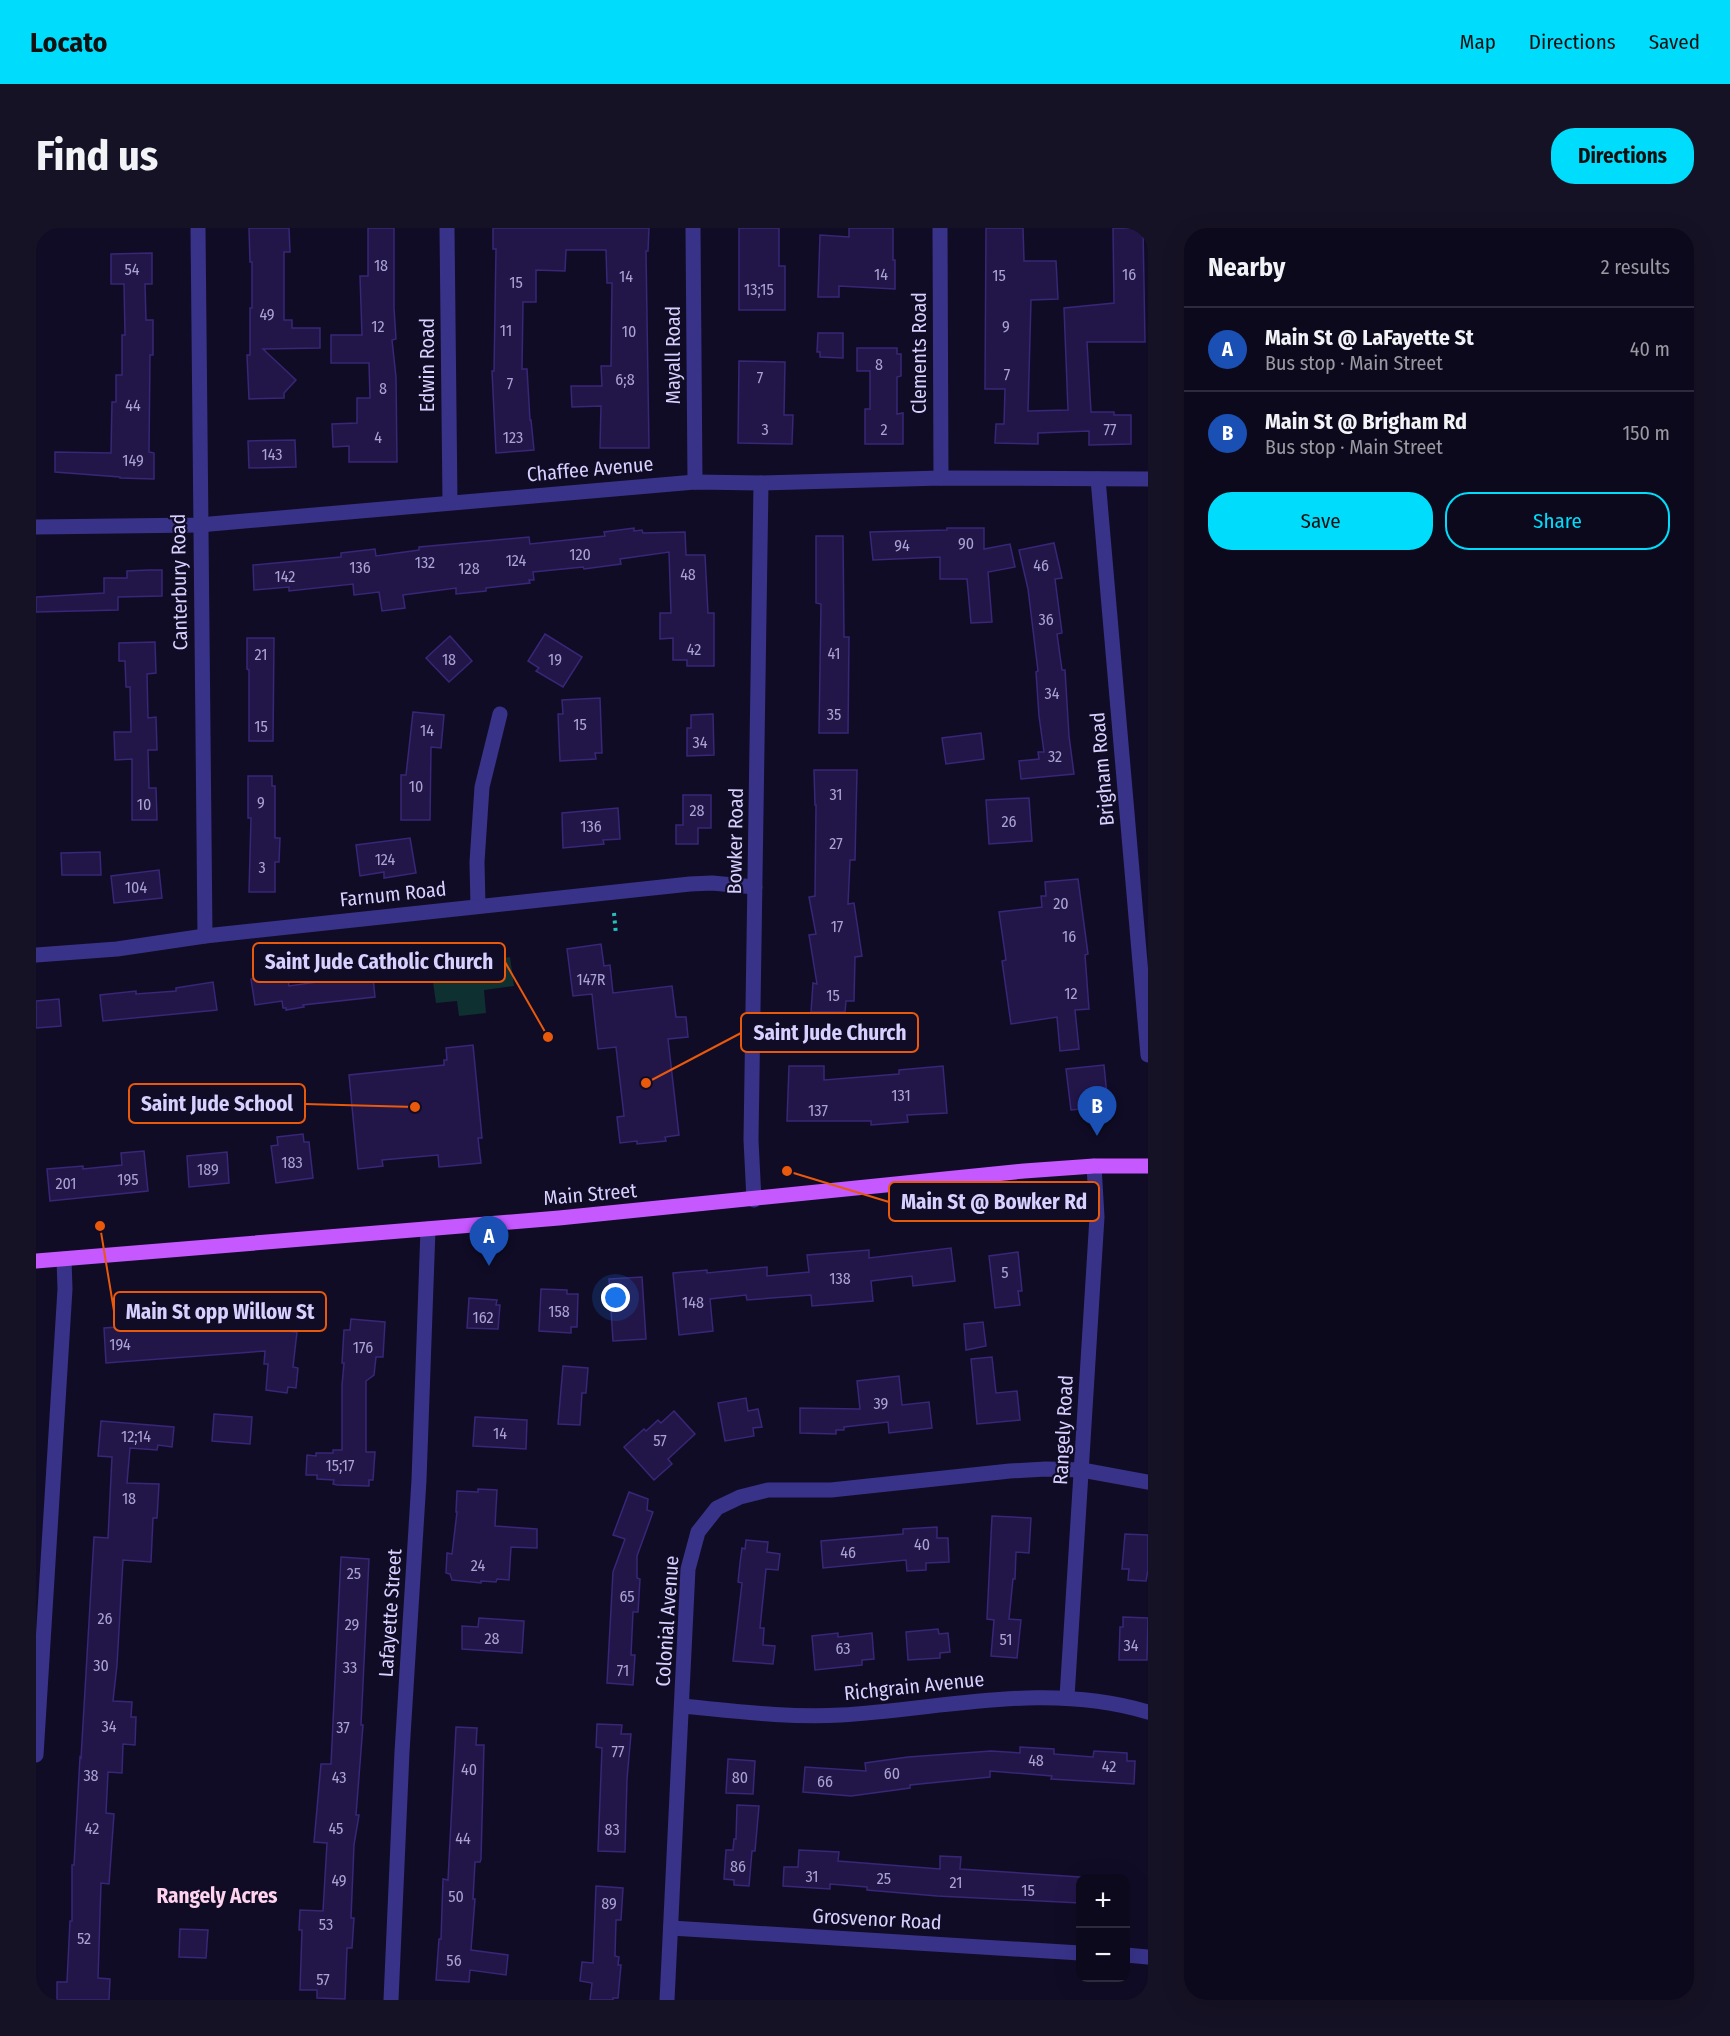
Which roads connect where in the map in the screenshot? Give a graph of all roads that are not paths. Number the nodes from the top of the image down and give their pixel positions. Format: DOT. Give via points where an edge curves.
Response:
graph roads {
  1 [pos="198,228"];
  2 [pos="447,228"];
  3 [pos="693,228"];
  4 [pos="940,228"];
  5 [pos="941,478"];
  6 [pos="1098,479"];
  7 [pos="1148,479"];
  8 [pos="694,482"];
  9 [pos="761,483"];
  10 [pos="450,502"];
  11 [pos="199,525"];
  12 [pos="36,527"];
  13 [pos="500,714"];
  14 [pos="755,887"];
  15 [pos="478,906"];
  16 [pos="205,936"];
  17 [pos="36,955"];
  18 [pos="1148,1055"];
  19 [pos="1094,1166"];
  20 [pos="1148,1166"];
  21 [pos="754,1200"];
  22 [pos="428,1229"];
  23 [pos="64,1259"];
  24 [pos="36,1261"];
  25 [pos="1082,1470"];
  26 [pos="1148,1482"];
  27 [pos="1067,1697"];
  28 [pos="682,1706"];
  29 [pos="1148,1712"];
  30 [pos="36,1755"];
  31 [pos="671,1928"];
  32 [pos="1076,1953"];
  33 [pos="1130,1955"];
  34 [pos="1148,1957"];
  35 [pos="391,2000"];
  36 [pos="667,2000"];
  1 -- 11 [label="street, Canterbury Road"];
  2 -- 10 [label="street, Edwin Road"];
  3 -- 8 [label="street, Mayall Road"];
  4 -- 5 [label="street, Clements Road"];
  5 -- 6 [label="street, Chaffee Avenue"];
  5 -- 9 [label="street, Chaffee Avenue"];
  6 -- 7 [label="street, Chaffee Avenue"];
  6 -- 18 [label="street, Brigham Road"];
  8 -- 9 [label="street, Chaffee Avenue"];
  8 -- 10 [label="street, Chaffee Avenue"];
  9 -- 14 [label="street, Bowker Road"];
  10 -- 11 [label="street, Chaffee Avenue"];
  11 -- 12 [label="street, Chaffee Avenue"];
  11 -- 16 [label="street, Canterbury Road"];
  13 -- 15 [label="street" via="482,787"];
  14 -- 15 [label="street, Farnum Road" via="690,884"];
  14 -- 21 [label="street, Bowker Road" via="751,1140"];
  15 -- 16 [label="street, Farnum Road"];
  16 -- 17 [label="street, Farnum Road" via="117,949"];
  19 -- 20 [label="main road, Main Street"];
  19 -- 21 [label="main road, Main Street"];
  19 -- 25 [label="street, Rangely Road" via="1097,1217"];
  21 -- 22 [label="main road, Main Street"];
  22 -- 23 [label="main road, Main Street"];
  22 -- 35 [label="street, Lafayette Street" via="419,1480"];
  23 -- 24 [label="main road, Main Street"];
  23 -- 30 [label="street"];
  25 -- 26 [label="street, Colonial Avenue"];
  25 -- 27 [label="street, Rangely Road"];
  25 -- 28 [label="street, Colonial Avenue" via="1010,1471 831,1490 768,1490 717,1508 698,1532 688,1569"];
  27 -- 28 [label="street, Richgrain Avenue" via="1004,1698 813,1716"];
  27 -- 29 [label="street, Richgrain Avenue"];
  28 -- 31 [label="street, Colonial Avenue"];
  31 -- 32 [label="street, Grosvenor Road"];
  31 -- 36 [label="street, Colonial Avenue"];
  33 -- 34 [label="street"];
}
